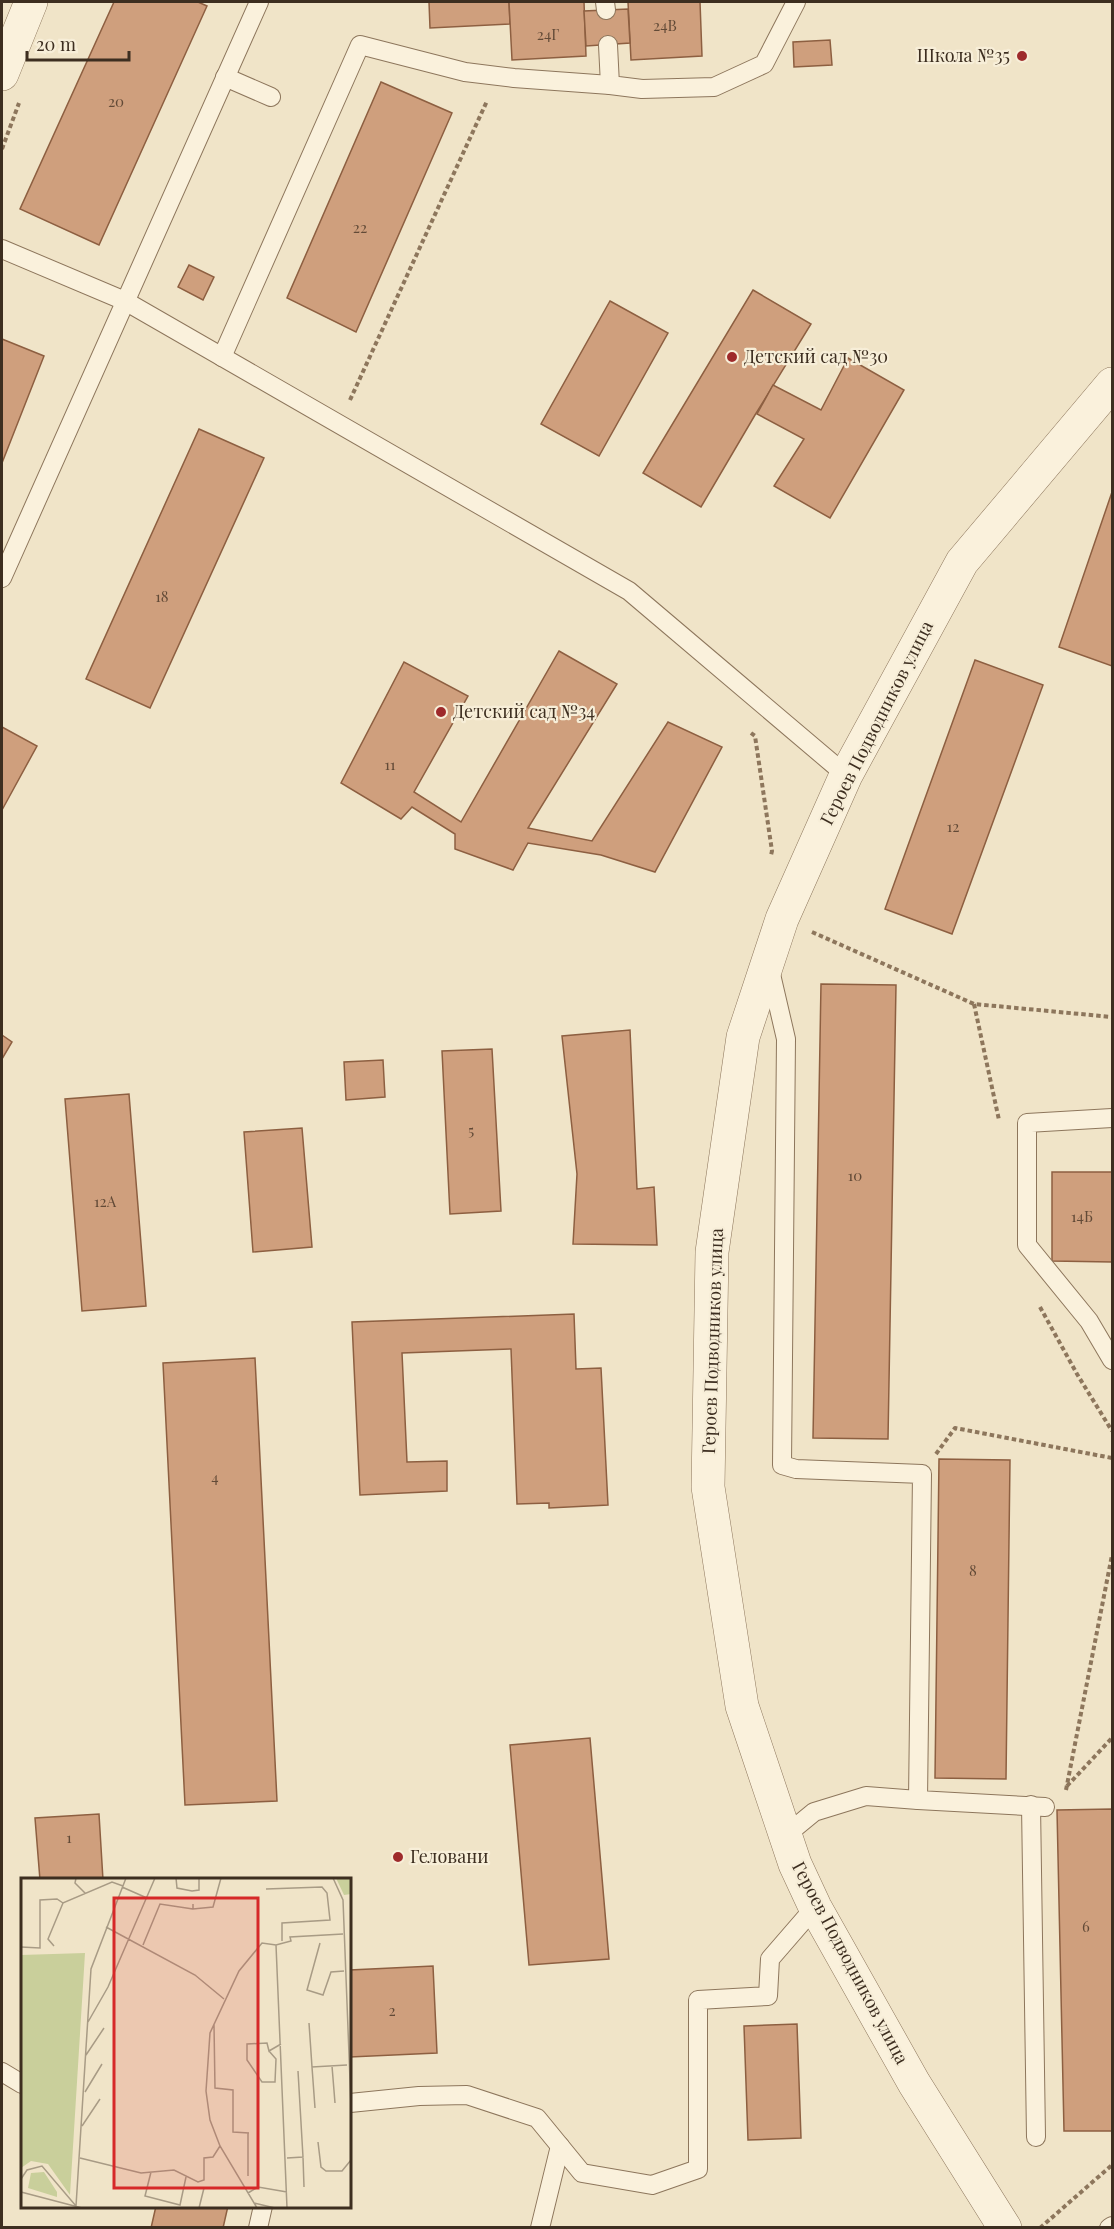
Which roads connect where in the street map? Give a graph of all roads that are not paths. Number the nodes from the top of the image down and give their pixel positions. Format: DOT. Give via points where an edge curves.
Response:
graph roads {
  1 [pos="31,2"];
  2 [pos="259,2"];
  3 [pos="796,2"];
  4 [pos="608,45"];
  5 [pos="2,74"];
  6 [pos="225,77"];
  7 [pos="610,85"];
  8 [pos="271,96"];
  9 [pos="2,249"];
  10 [pos="125,301"];
  11 [pos="222,357"];
  12 [pos="1113,384"];
  13 [pos="2,578"];
  14 [pos="846,775"];
  15 [pos="768,961"];
  16 [pos="1113,1118"];
  17 [pos="1113,1360"];
  18 [pos="918,1800"];
  19 [pos="786,1835"];
  20 [pos="815,1907"];
  21 [pos="2,2072"];
  22 [pos="21,2083"];
  23 [pos="351,2103"];
  24 [pos="1036,2137"];
  25 [pos="560,2146"];
  26 [pos="263,2208"];
  27 [pos="258,2228"];
  28 [pos="540,2228"];
  29 [pos="1005,2228"];
  1 -- 5 [label="street"];
  2 -- 6 [label="lane"];
  3 -- 7 [label="lane" via="764,64 714,87 642,89"];
  4 -- 7 [label="lane"];
  6 -- 8 [label="lane"];
  6 -- 10 [label="lane"];
  7 -- 11 [label="lane" via="465,72 360,45"];
  9 -- 10 [label="lane"];
  10 -- 11 [label="lane"];
  10 -- 13 [label="lane"];
  11 -- 14 [label="lane" via="629,591"];
  12 -- 14 [label="street, Героев Подводников улица" via="962,562"];
  14 -- 15 [label="street, Героев Подводников улица" via="782,919"];
  15 -- 18 [label="lane" via="786,1039 782,1465 796,1469 922,1474"];
  15 -- 19 [label="street, Героев Подводников улица" via="743,1037 712,1252 708,1487 742,1706"];
  16 -- 17 [label="lane" via="1027,1123 1027,1245 1089,1321"];
  18 -- 19 [label="lane" via="866,1796 814,1812"];
  18 -- 24 [label="lane" via="1038,1806"];
  19 -- 20 [label="street, Героев Подводников улица"];
  20 -- 25 [label="lane" via="770,1959 768,1996 698,2000 698,2169 652,2185 627,2181 582,2173"];
  20 -- 29 [label="street, Героев Подводников улица" via="914,2083"];
  21 -- 22 [label="lane"];
  23 -- 25 [label="lane" via="467,2095 537,2118"];
  25 -- 28 [label="lane"];
  26 -- 27 [label="lane"];
}
